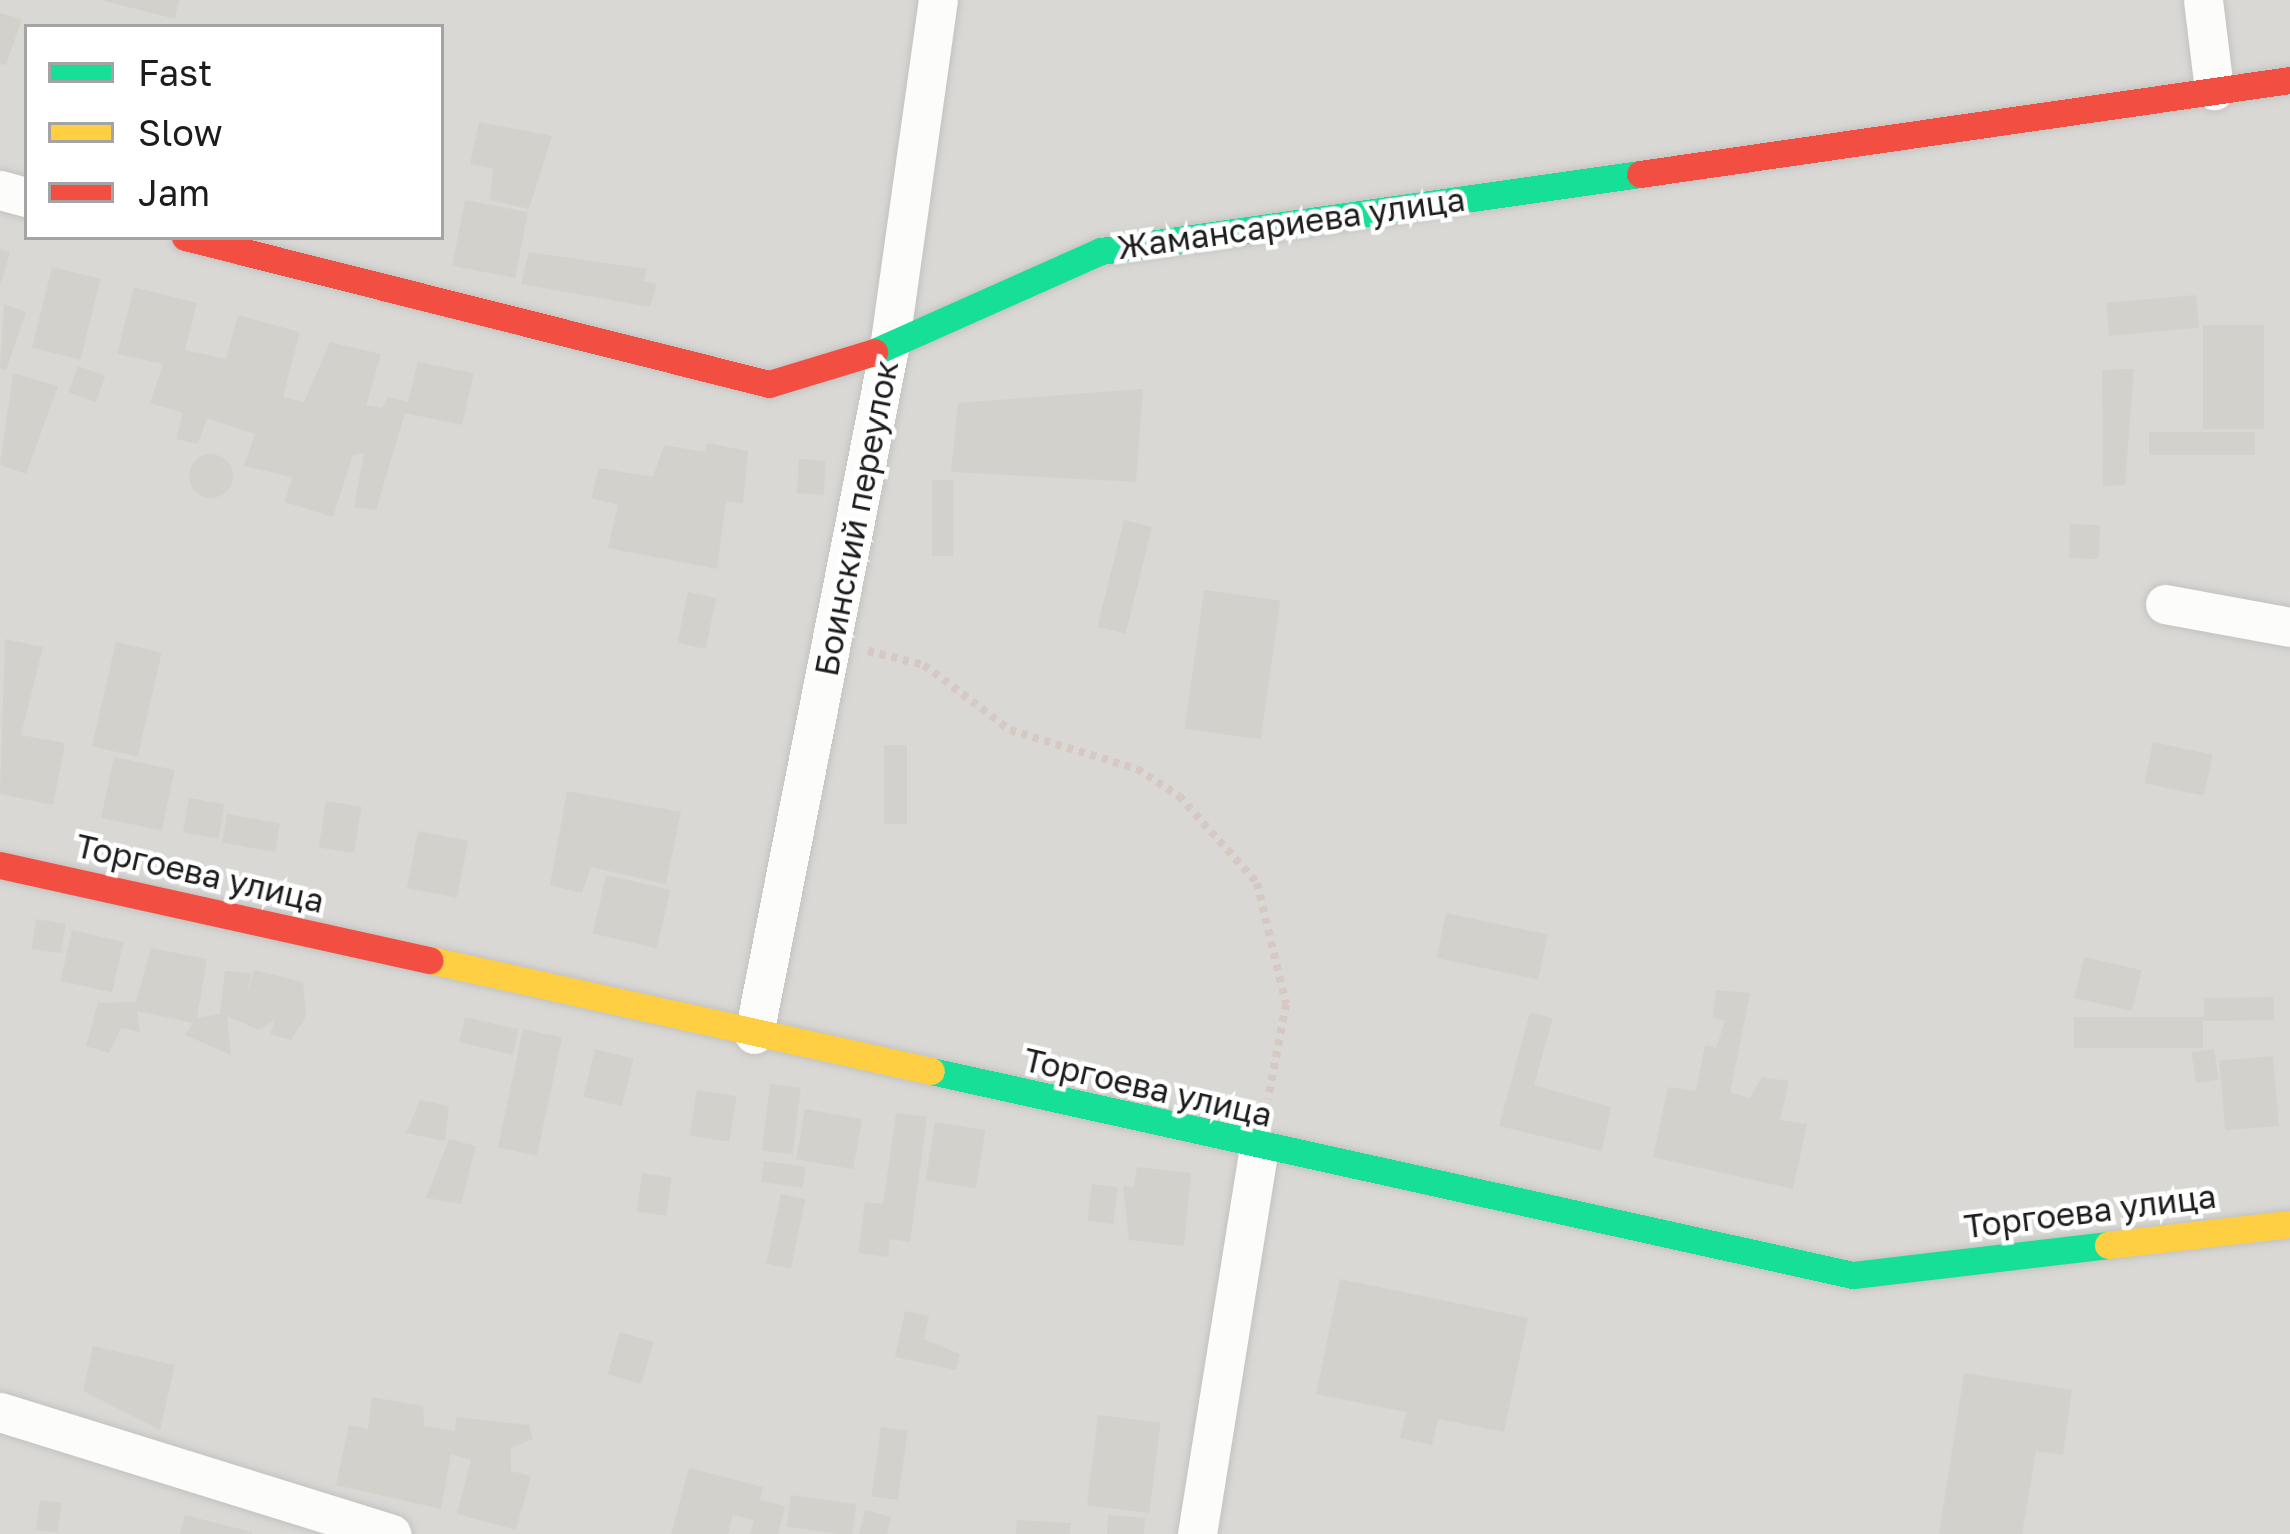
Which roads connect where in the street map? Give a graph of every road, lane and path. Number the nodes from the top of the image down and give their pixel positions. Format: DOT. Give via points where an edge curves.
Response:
graph roads {
  1 [pos="938,0"];
  2 [pos="2203,0"];
  3 [pos="2290,80"];
  4 [pos="2214,90"];
  5 [pos="197,240"];
  6 [pos="890,348"];
  7 [pos="2165,604"];
  8 [pos="2290,627"];
  9 [pos="831,642"];
  10 [pos="0,865"];
  11 [pos="754,1034"];
  12 [pos="1259,1149"];
  13 [pos="2290,1224"];
  14 [pos="0,1412"];
  15 [pos="391,1534"];
  16 [pos="1197,1534"];
  1 -- 6 [label="street, Боинский переулок"];
  2 -- 4 [label="street"];
  3 -- 4 [label="street, Жамансариева улица"];
  4 -- 6 [label="street, Жамансариева улица" via="1101,251"];
  5 -- 6 [label="street, Жамансариева улица" via="769,384"];
  6 -- 9 [label="street, Боинский переулок"];
  7 -- 8 [label="street"];
  9 -- 11 [label="street, Боинский переулок"];
  9 -- 12 [label="path" via="924,665 1010,730 1136,770 1179,796 1257,883 1286,1004"];
  10 -- 11 [label="street, Торгоева улица"];
  11 -- 12 [label="street, Торгоева улица"];
  12 -- 13 [label="street, Торгоева улица" via="1853,1275"];
  12 -- 16 [label="street"];
  14 -- 15 [label="street"];
}
